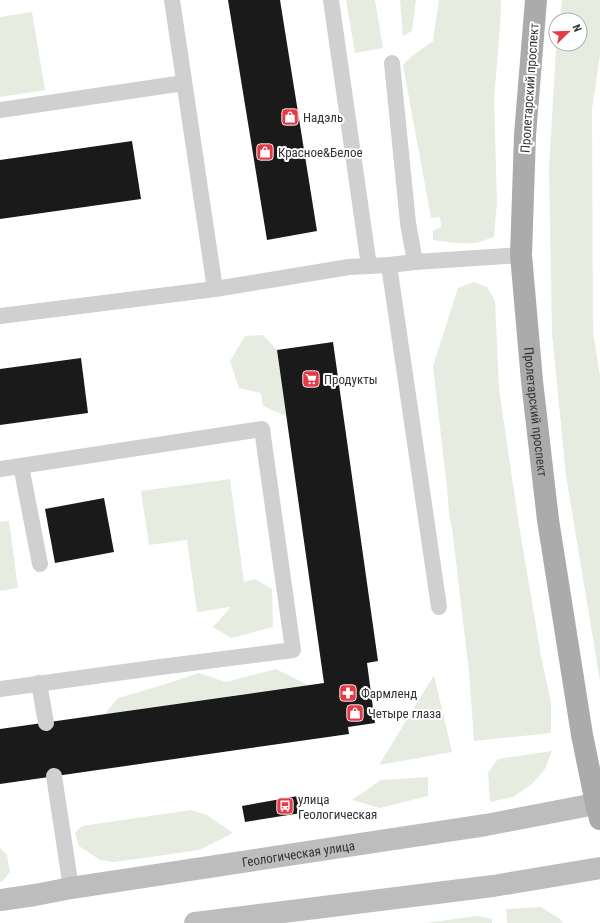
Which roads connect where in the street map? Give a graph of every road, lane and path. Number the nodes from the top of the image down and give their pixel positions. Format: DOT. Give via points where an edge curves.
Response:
graph roads {
  1 [pos="172,0"];
  2 [pos="331,0"];
  3 [pos="536,0"];
  4 [pos="392,63"];
  5 [pos="184,83"];
  6 [pos="0,110"];
  7 [pos="521,255"];
  8 [pos="415,262"];
  9 [pos="389,265"];
  10 [pos="369,266"];
  11 [pos="215,288"];
  12 [pos="0,316"];
  13 [pos="21,466"];
  14 [pos="0,470"];
  15 [pos="40,564"];
  16 [pos="439,607"];
  17 [pos="39,684"];
  18 [pos="0,689"];
  19 [pos="46,723"];
  20 [pos="54,776"];
  21 [pos="599,808"];
  22 [pos="600,868"];
  23 [pos="71,888"];
  24 [pos="0,900"];
  25 [pos="195,923"];
  1 -- 5 [label="lane"];
  2 -- 10 [label="lane"];
  3 -- 7 [label="main road, Пролетарский проспект" via="525,135"];
  4 -- 8 [label="lane" via="408,223"];
  5 -- 6 [label="lane"];
  5 -- 11 [label="lane"];
  7 -- 8 [label="lane"];
  7 -- 21 [label="main road, Пролетарский проспект" via="548,520 582,735"];
  8 -- 9 [label="lane"];
  9 -- 10 [label="lane"];
  9 -- 16 [label="lane"];
  10 -- 11 [label="lane"];
  11 -- 12 [label="lane"];
  13 -- 14 [label="lane"];
  13 -- 15 [label="lane"];
  13 -- 17 [label="lane" via="262,429 293,650"];
  17 -- 18 [label="lane"];
  17 -- 19 [label="lane"];
  20 -- 23 [label="lane"];
  21 -- 23 [label="main road, Геологическая улица"];
  22 -- 25 [label="main road" via="493,886"];
  23 -- 24 [label="main road, Геологическая улица"];
}
